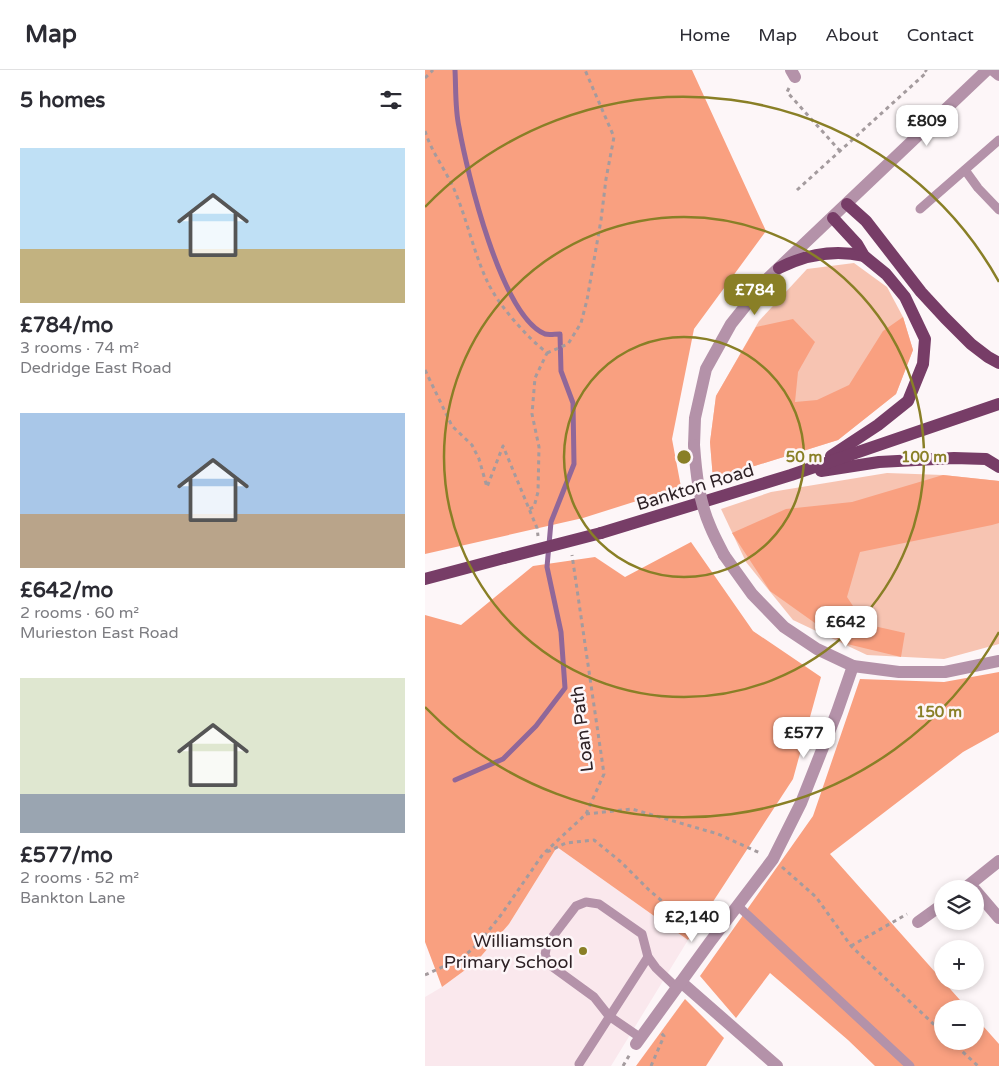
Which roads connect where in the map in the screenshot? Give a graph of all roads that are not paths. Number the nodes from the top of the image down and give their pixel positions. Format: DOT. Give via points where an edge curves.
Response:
graph roads {
  1 [pos="987,70"];
  2 [pos="993,70"];
  3 [pos="999,75"];
  4 [pos="999,140"];
  5 [pos="965,170"];
  6 [pos="847,204"];
  7 [pos="920,209"];
  8 [pos="999,210"];
  9 [pos="833,218"];
  10 [pos="864,256"];
  11 [pos="779,268"];
  12 [pos="999,363"];
  13 [pos="999,404"];
  14 [pos="816,466"];
  15 [pos="999,467"];
  16 [pos="791,475"];
  17 [pos="425,579"];
  18 [pos="999,660"];
  19 [pos="853,666"];
  20 [pos="999,861"];
  21 [pos="979,880"];
  22 [pos="984,902"];
  23 [pos="738,906"];
  24 [pos="934,910"];
  25 [pos="999,918"];
  26 [pos="918,922"];
  27 [pos="648,957"];
  28 [pos="679,985"];
  29 [pos="609,1016"];
  30 [pos="639,1041"];
  31 [pos="579,1064"];
  32 [pos="777,1066"];
  33 [pos="910,1066"];
  1 -- 6 [label="street"];
  2 -- 3 [label="street"];
  4 -- 5 [label="lane"];
  5 -- 7 [label="lane"];
  5 -- 8 [label="lane"];
  6 -- 9 [label="street"];
  6 -- 12 [label="main road" via="866,221 945,318 971,344"];
  9 -- 10 [label="main road"];
  9 -- 11 [label="street"];
  10 -- 11 [label="main road" via="825,253"];
  10 -- 14 [label="main road" via="886,274 905,297 925,339 923,364 908,401 878,426"];
  11 -- 19 [label="street, bridge" via="731,324 706,369 695,418 696,475 709,525 724,555 752,594 784,627 817,649"];
  13 -- 14 [label="main road, Bankton Road"];
  14 -- 16 [label="main road, Bankton Road"];
  15 -- 16 [label="main road" via="987,459 954,458 879,462"];
  16 -- 17 [label="main road, Bankton Road, bridge" via="601,534"];
  18 -- 19 [label="street" via="945,672 899,672"];
  19 -- 23 [label="street" via="801,804 773,859"];
  20 -- 21 [label="street"];
  22 -- 25 [label="street"];
  23 -- 28 [label="street"];
  23 -- 33 [label="lane"];
  24 -- 26 [label="street"];
  27 -- 28 [label="lane" via="656,968"];
  27 -- 29 [label="lane"];
  27 -- 29 [label="lane" via="642,934 599,904 586,902 576,906 547,944 545,955 550,965 594,997"];
  28 -- 30 [label="street"];
  28 -- 32 [label="street"];
  29 -- 30 [label="lane"];
  29 -- 31 [label="lane"];
}
